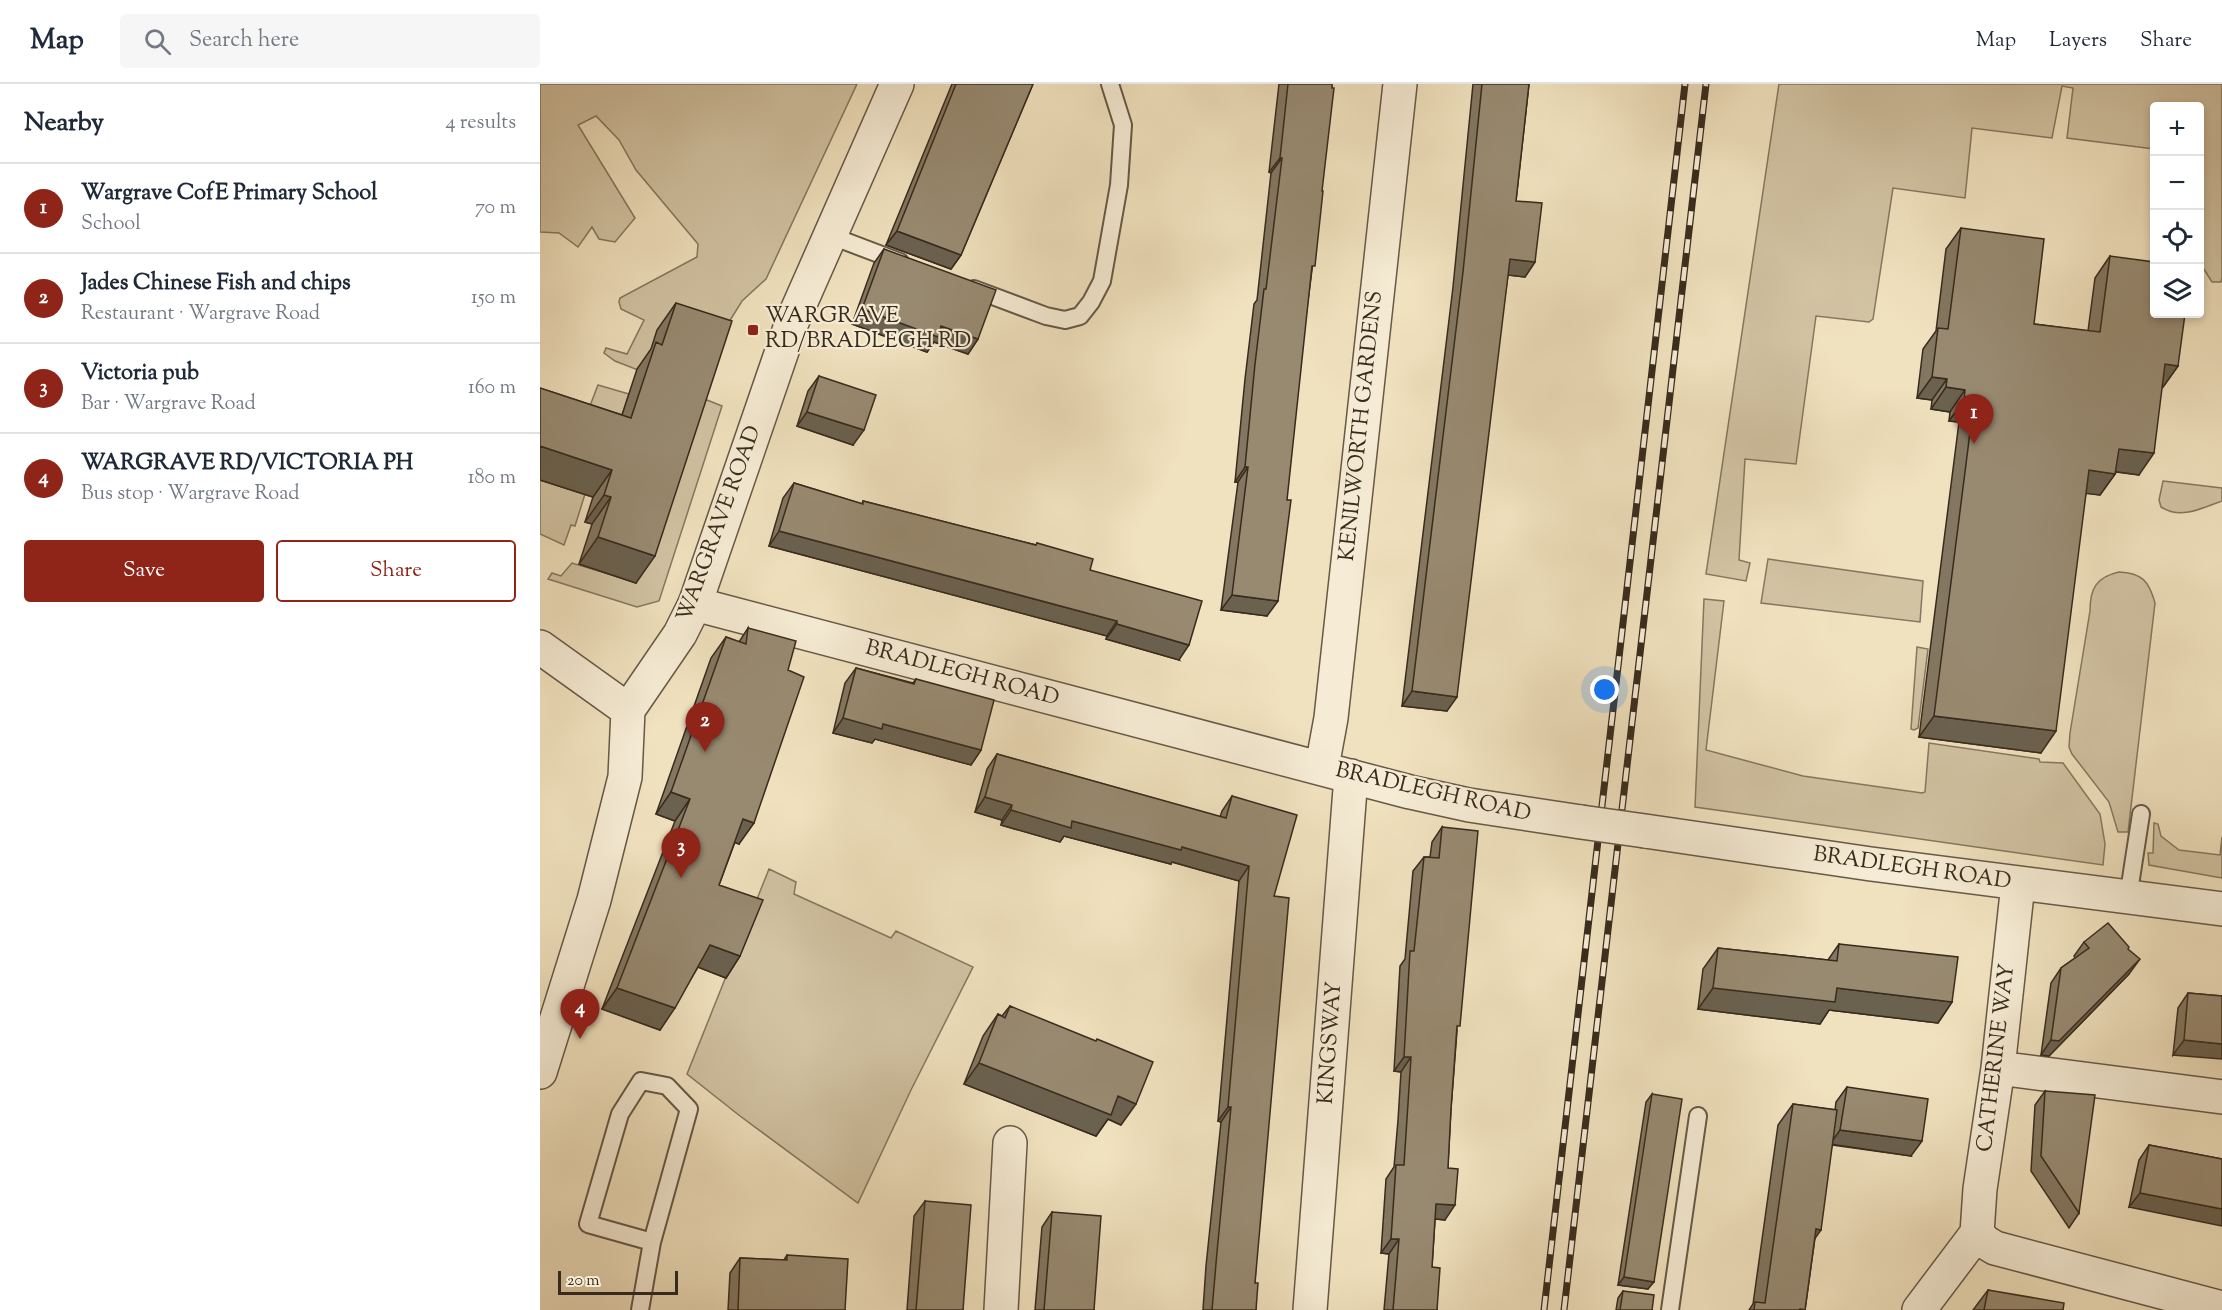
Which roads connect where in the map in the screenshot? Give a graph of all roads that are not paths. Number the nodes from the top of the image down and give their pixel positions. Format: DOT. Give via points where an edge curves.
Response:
graph roads {
  1 [pos="897,84"];
  2 [pos="1110,84"];
  3 [pos="1400,84"];
  4 [pos="829,235"];
  5 [pos="911,266"];
  6 [pos="956,283"];
  7 [pos="695,604"];
  8 [pos="540,647"];
  9 [pos="628,710"];
  10 [pos="1336,771"];
  11 [pos="2140,814"];
  12 [pos="2018,884"];
  13 [pos="2128,898"];
  14 [pos="2222,909"];
  15 [pos="1998,1068"];
  16 [pos="540,1072"];
  17 [pos="2222,1097"];
  18 [pos="1698,1116"];
  19 [pos="1010,1143"];
  20 [pos="1977,1233"];
  21 [pos="652,1242"];
  22 [pos="2222,1308"];
  23 [pos="639,1310"];
  24 [pos="1001,1310"];
  25 [pos="1310,1310"];
  26 [pos="1670,1310"];
  27 [pos="1919,1310"];
  1 -- 4 [label="street, WARGRAVE ROAD"];
  2 -- 6 [label="lane" via="1123,126 1119,185 1102,280 1091,302 1080,316 1065,320"];
  3 -- 10 [label="street, KENILWORTH GARDENS" via="1331,718"];
  4 -- 5 [label="lane"];
  4 -- 7 [label="street, WARGRAVE ROAD" via="792,322"];
  7 -- 9 [label="street, WARGRAVE ROAD" via="680,634"];
  7 -- 10 [label="street, BRADLEGH ROAD"];
  8 -- 9 [label="street"];
  9 -- 16 [label="street" via="624,777 616,811 594,900"];
  10 -- 12 [label="street, BRADLEGH ROAD, bridge" via="1469,805"];
  10 -- 25 [label="street, KINGSWAY"];
  11 -- 13 [label="lane"];
  12 -- 13 [label="street, BRADLEGH ROAD"];
  12 -- 15 [label="street, CATHERINE WAY"];
  13 -- 14 [label="street, BRADLEGH ROAD"];
  15 -- 17 [label="street"];
  15 -- 20 [label="street, CATHERINE WAY"];
  18 -- 26 [label="lane"];
  19 -- 24 [label="street"];
  20 -- 22 [label="street" via="1995,1248"];
  20 -- 27 [label="street"];
  21 -- 21 [label="lane" via="689,1109 667,1086 641,1081 620,1114 588,1224"];
  21 -- 23 [label="lane"];
}
